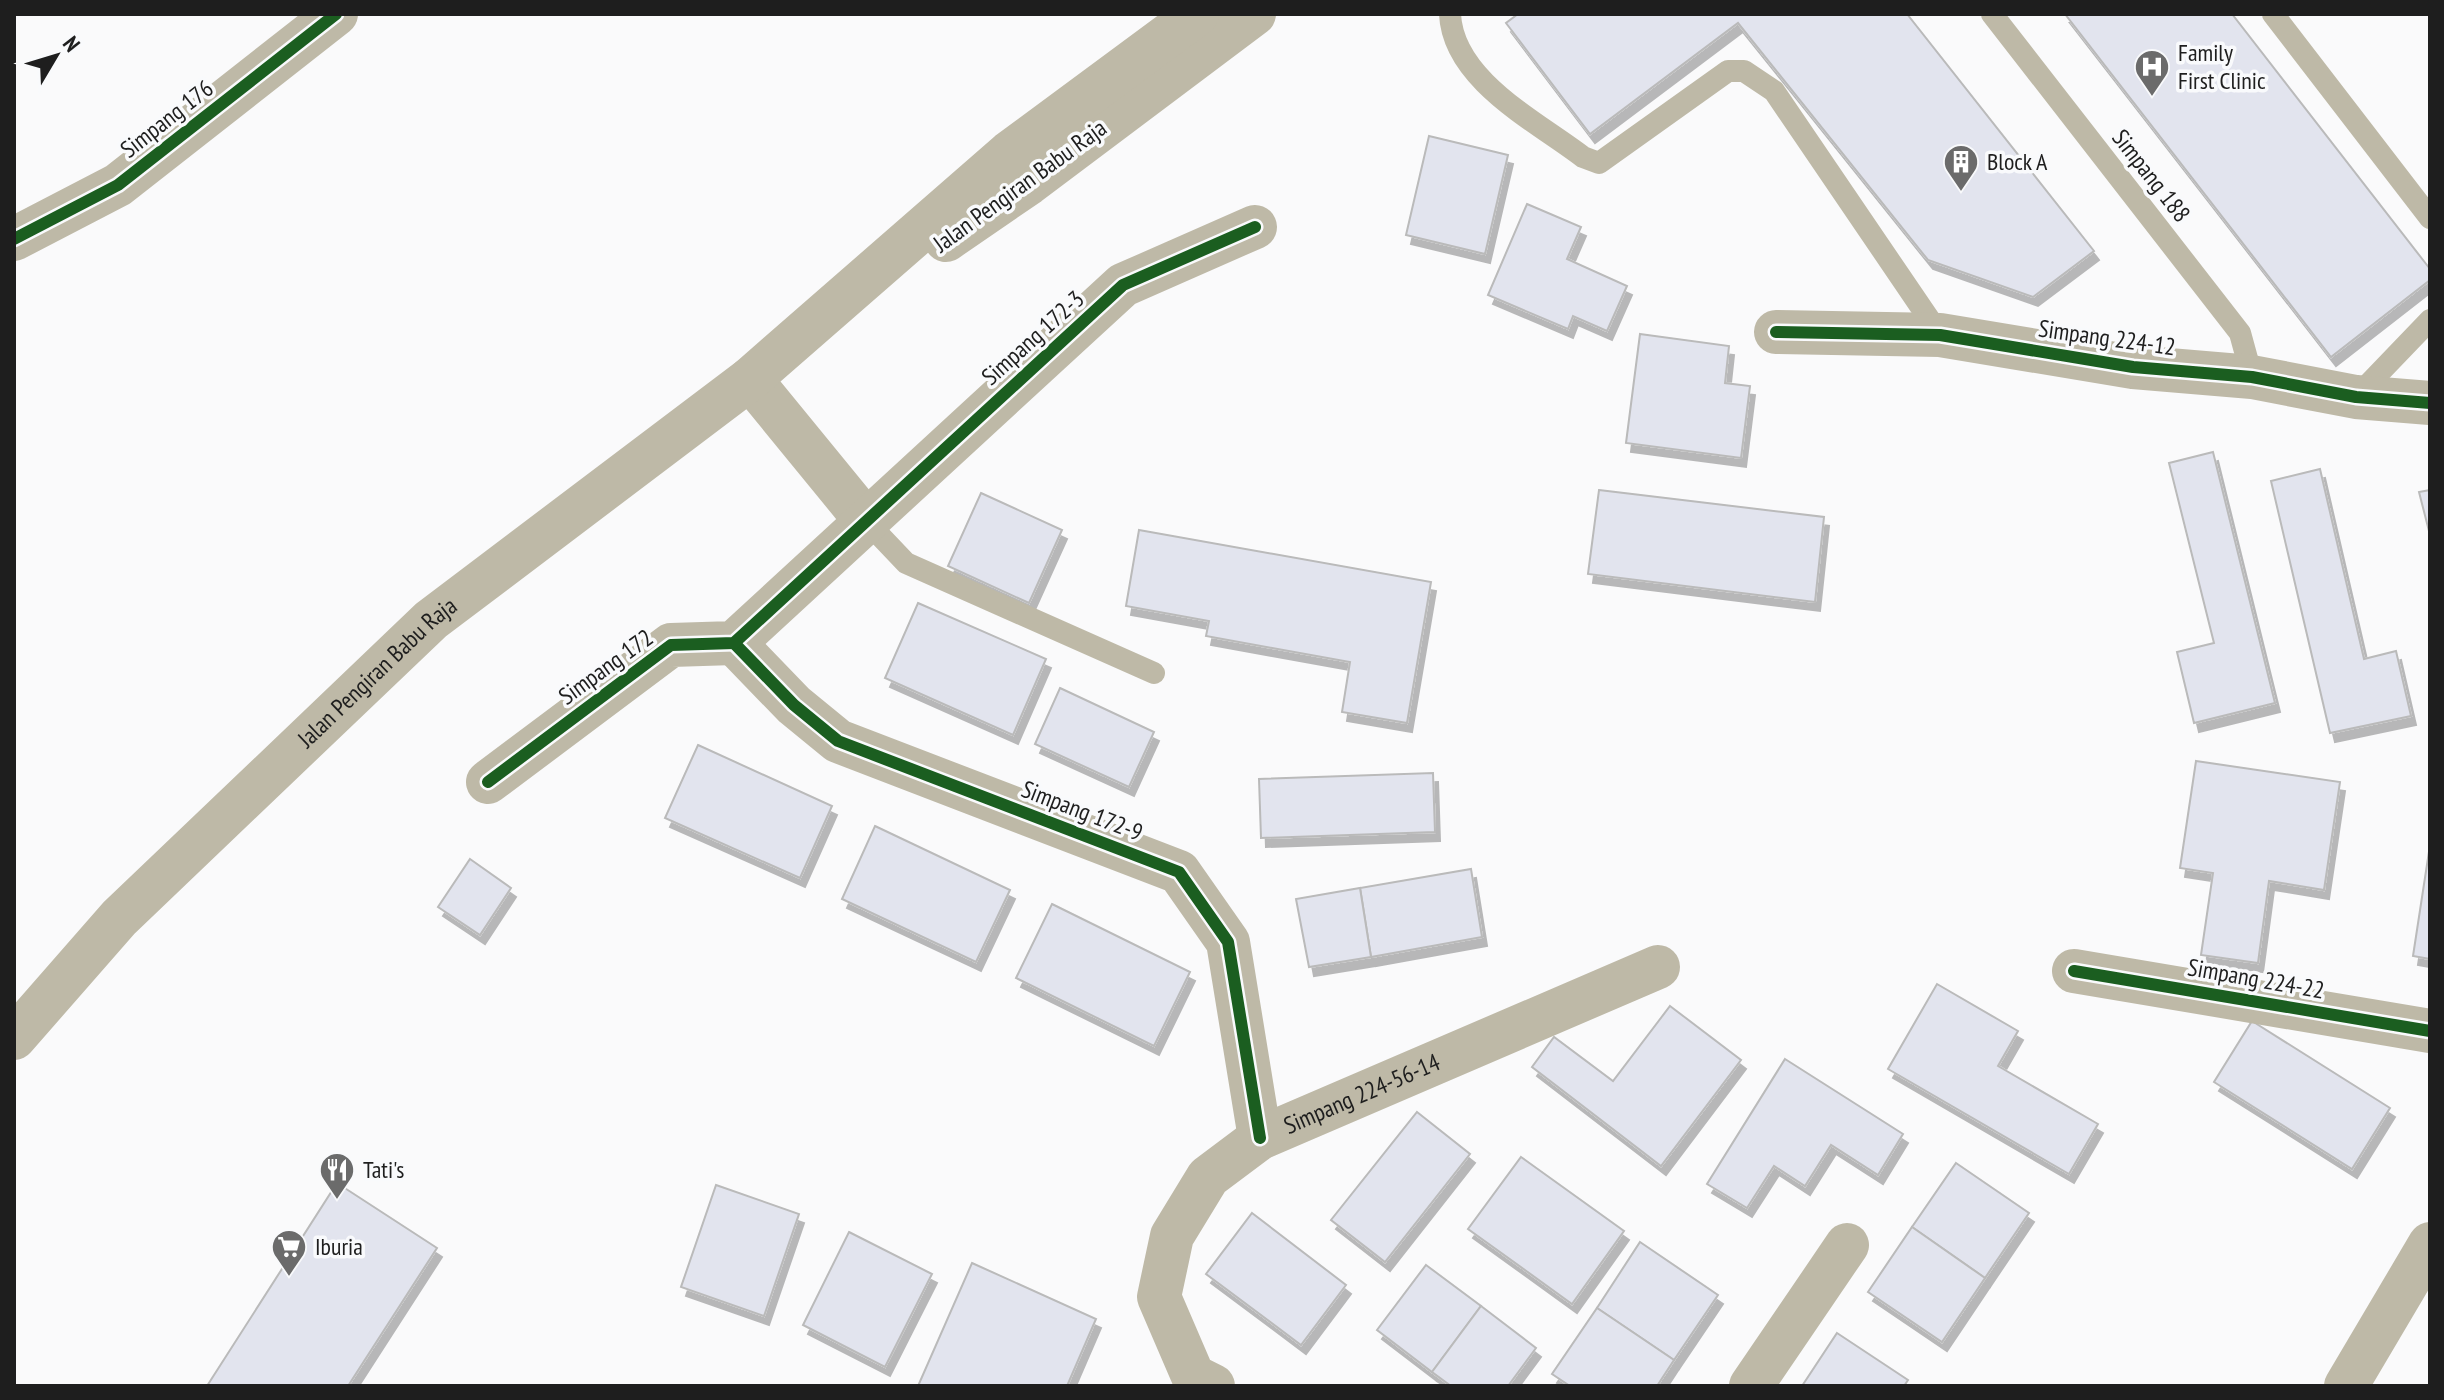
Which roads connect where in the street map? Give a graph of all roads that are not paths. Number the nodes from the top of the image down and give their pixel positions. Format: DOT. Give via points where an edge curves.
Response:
graph roads {
  1 [pos="336,14"];
  2 [pos="1197,14"];
  3 [pos="1254,14"];
  4 [pos="1450,14"];
  5 [pos="1992,14"];
  6 [pos="2273,14"];
  7 [pos="2430,218"];
  8 [pos="1255,227"];
  9 [pos="14,239"];
  10 [pos="2430,320"];
  11 [pos="1776,332"];
  12 [pos="1940,335"];
  13 [pos="766,366"];
  14 [pos="2252,377"];
  15 [pos="2356,397"];
  16 [pos="2430,403"];
  17 [pos="867,522"];
  18 [pos="734,643"];
  19 [pos="1154,673"];
  20 [pos="488,782"];
  21 [pos="1658,967"];
  22 [pos="2074,971"];
  23 [pos="2430,1031"];
  24 [pos="14,1038"];
  25 [pos="1260,1138"];
  26 [pos="2430,1244"];
  27 [pos="1847,1245"];
  28 [pos="1213,1386"];
  29 [pos="1751,1386"];
  30 [pos="2346,1386"];
  1 -- 9 [label="street, Simpang 176" via="118,185"];
  2 -- 13 [label="street, Jalan Pengiran Babu Raja" via="1009,153"];
  3 -- 13 [label="street, Jalan Pengiran Babu Raja" via="1029,183"];
  4 -- 12 [label="lane" via="1451,32 1485,83 1583,157 1599,163 1728,71 1744,71 1774,91"];
  5 -- 14 [label="lane, Simpang 188" via="2240,333"];
  6 -- 7 [label="lane"];
  8 -- 17 [label="street, Simpang 172-3" via="1123,285"];
  10 -- 15 [label="lane"];
  11 -- 12 [label="street, Simpang 224-12"];
  12 -- 14 [label="street, Simpang 224-12" via="2133,367"];
  13 -- 17 [label="street"];
  13 -- 24 [label="street, Jalan Pengiran Babu Raja" via="431,620 119,918"];
  14 -- 15 [label="street, Simpang 224-12"];
  15 -- 16 [label="street, Simpang 224-12"];
  17 -- 18 [label="street"];
  17 -- 19 [label="lane" via="906,563"];
  18 -- 20 [label="street, Simpang 172" via="671,645"];
  18 -- 25 [label="street, Simpang 172-9" via="838,741 1179,872 1228,942"];
  21 -- 25 [label="street, Simpang 224-56-14"];
  22 -- 23 [label="street, Simpang 224-22"];
  25 -- 28 [label="street, Simpang 224-56-14" via="1208,1177 1172,1236 1159,1297 1193,1376"];
  26 -- 30 [label="street"];
  27 -- 29 [label="street"];
}
